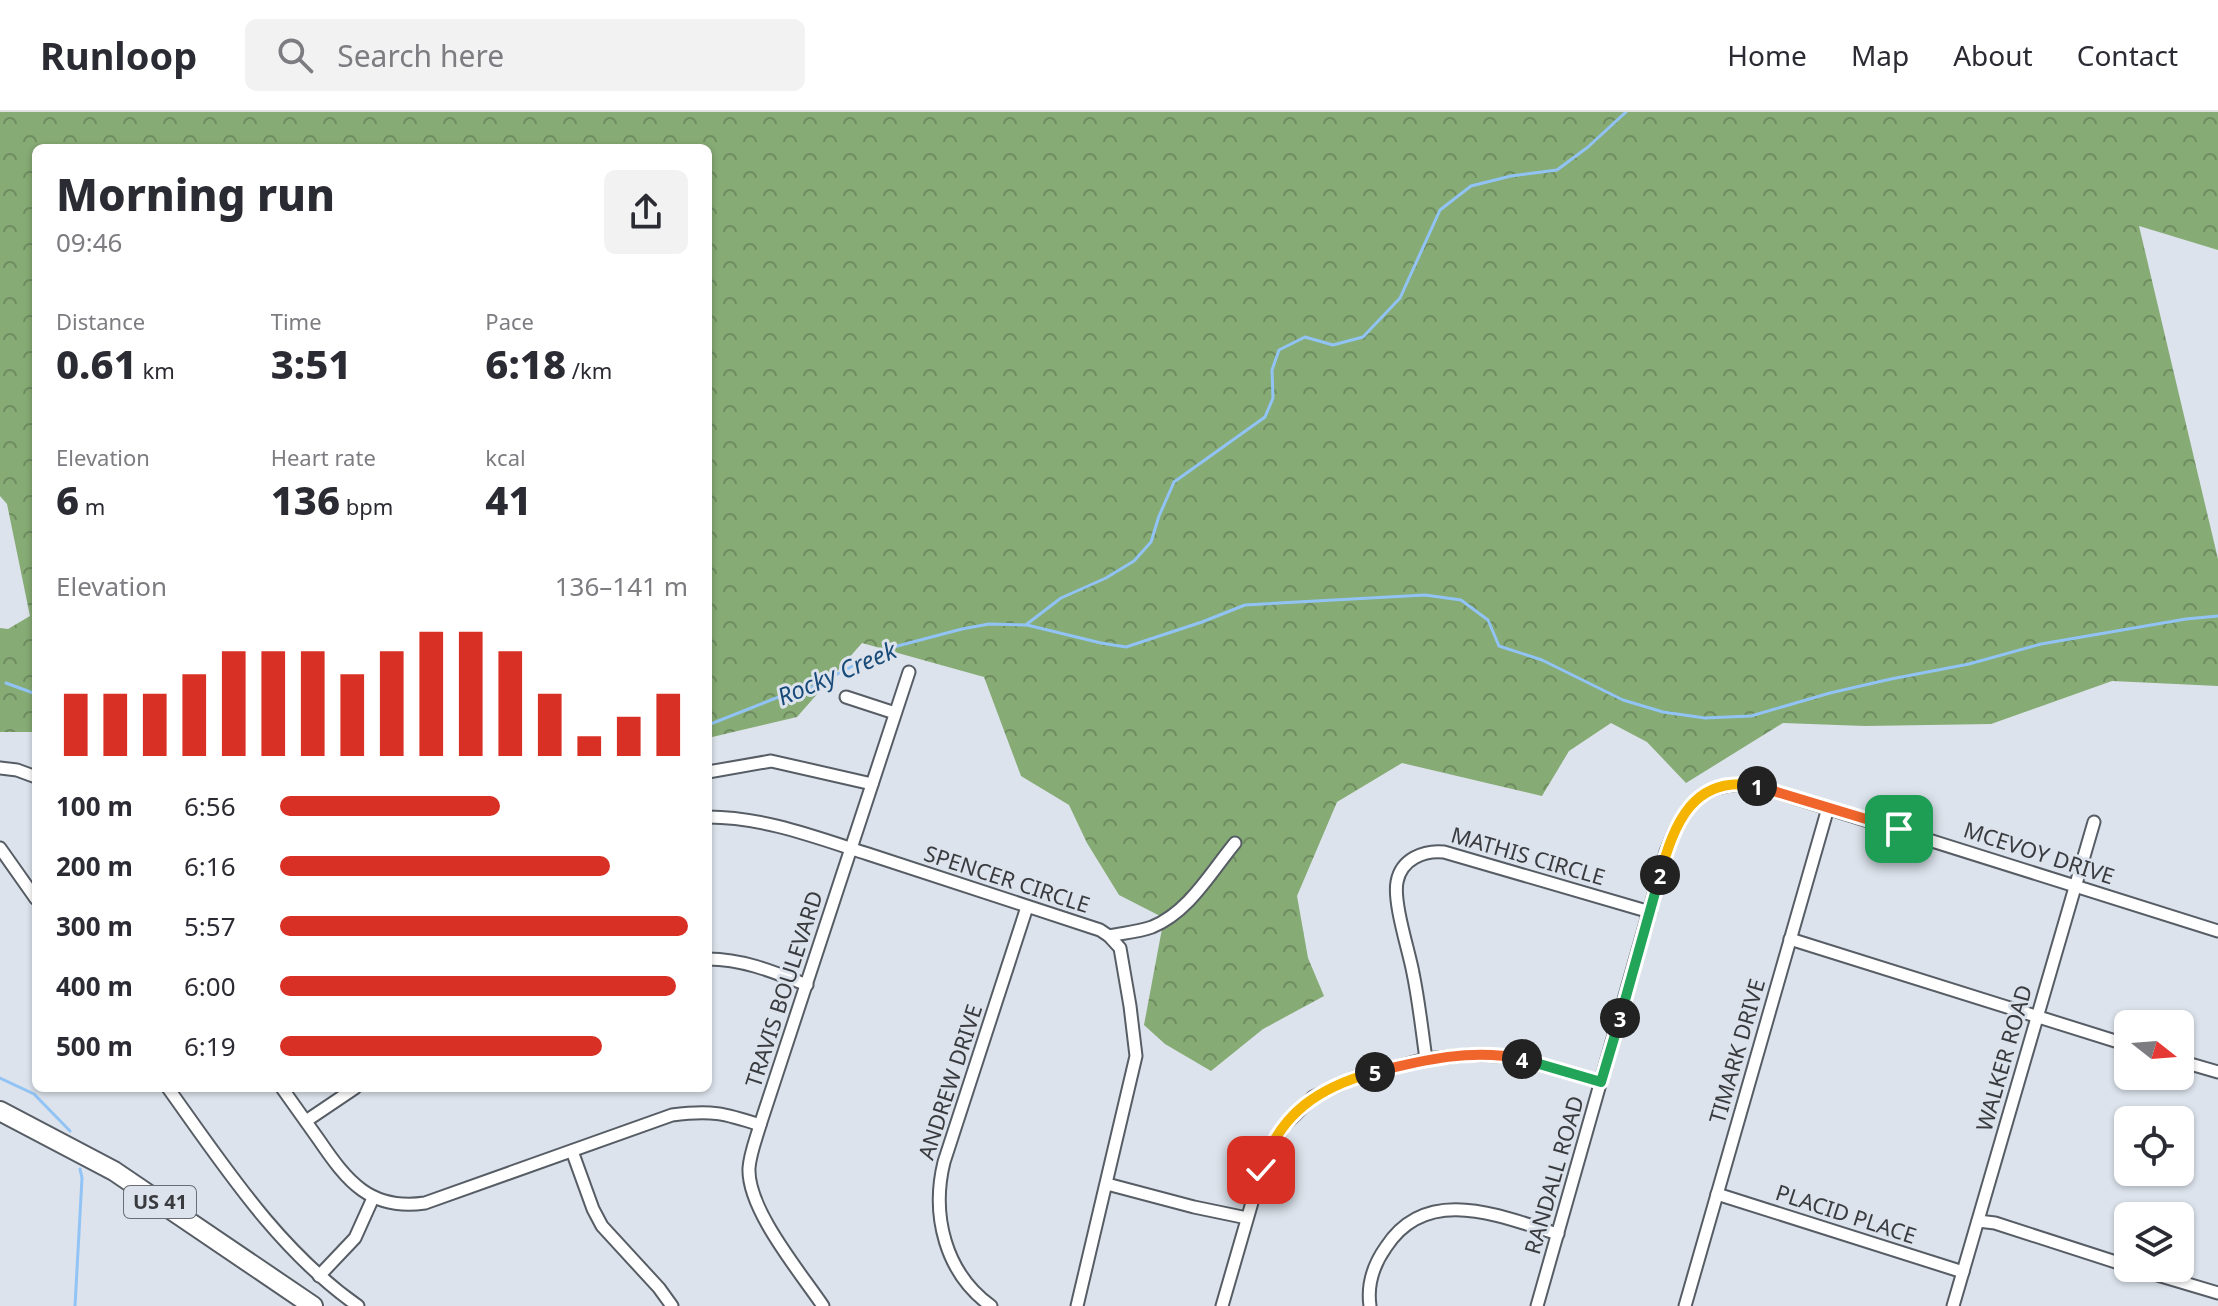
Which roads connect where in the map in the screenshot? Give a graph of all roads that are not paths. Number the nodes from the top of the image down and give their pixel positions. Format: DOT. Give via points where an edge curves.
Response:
graph roads {
  1 [pos="909,672"];
  2 [pos="846,697"];
  3 [pos="895,713"];
  4 [pos="0,768"];
  5 [pos="712,771"];
  6 [pos="32,776"];
  7 [pos="872,784"];
  8 [pos="1709,792"];
  9 [pos="1828,808"];
  10 [pos="712,817"];
  11 [pos="2094,822"];
  12 [pos="1235,843"];
  13 [pos="0,848"];
  14 [pos="850,849"];
  15 [pos="2074,885"];
  16 [pos="32,893"];
  17 [pos="1027,907"];
  18 [pos="1650,912"];
  19 [pos="2218,931"];
  20 [pos="1109,936"];
  21 [pos="1790,939"];
  22 [pos="712,959"];
  23 [pos="807,985"];
  24 [pos="2037,1016"];
  25 [pos="2114,1041"];
  26 [pos="1426,1059"];
  27 [pos="2194,1065"];
  28 [pos="2218,1072"];
  29 [pos="1601,1082"];
  30 [pos="171,1092"];
  31 [pos="285,1092"];
  32 [pos="349,1092"];
  33 [pos="0,1111"];
  34 [pos="306,1121"];
  35 [pos="760,1125"];
  36 [pos="572,1151"];
  37 [pos="1107,1184"];
  38 [pos="1717,1194"];
  39 [pos="373,1198"];
  40 [pos="1247,1218"];
  41 [pos="1978,1221"];
  42 [pos="1558,1234"];
  43 [pos="2114,1261"];
  44 [pos="1963,1272"];
  45 [pos="319,1276"];
  46 [pos="2181,1282"];
  47 [pos="2218,1293"];
  48 [pos="313,1306"];
  49 [pos="358,1306"];
  50 [pos="672,1306"];
  51 [pos="823,1306"];
  52 [pos="991,1306"];
  53 [pos="1077,1306"];
  54 [pos="1222,1306"];
  55 [pos="1370,1306"];
  56 [pos="1537,1306"];
  57 [pos="1685,1306"];
  58 [pos="1953,1306"];
  1 -- 3 [label="street, TRAVIS BOULEVARD"];
  2 -- 3 [label="street"];
  3 -- 7 [label="street, TRAVIS BOULEVARD"];
  4 -- 6 [label="street"];
  5 -- 7 [label="street" via="771,761"];
  7 -- 14 [label="street, TRAVIS BOULEVARD"];
  8 -- 9 [label="street, MCEVOY DRIVE" via="1729,784 1754,785"];
  8 -- 18 [label="street, RANDALL ROAD" via="1677,823"];
  9 -- 15 [label="street, MCEVOY DRIVE"];
  9 -- 21 [label="street, TIMARK DRIVE"];
  10 -- 14 [label="street, SPENCER CIRCLE" via="768,823"];
  11 -- 15 [label="street, WALKER ROAD"];
  12 -- 20 [label="street" via="1176,913 1152,927"];
  13 -- 16 [label="street"];
  14 -- 17 [label="street, SPENCER CIRCLE"];
  14 -- 23 [label="street, TRAVIS BOULEVARD"];
  15 -- 19 [label="street, MCEVOY DRIVE"];
  15 -- 24 [label="street, WALKER ROAD"];
  17 -- 20 [label="street, SPENCER CIRCLE"];
  17 -- 52 [label="street, ANDREW DRIVE" via="939,1189 943,1237 955,1265"];
  18 -- 26 [label="street, MATHIS CIRCLE" via="1444,852 1410,860 1399,874 1396,891"];
  18 -- 29 [label="street, RANDALL ROAD"];
  20 -- 37 [label="street, SPENCER CIRCLE" via="1120,948 1136,1056"];
  21 -- 24 [label="street"];
  21 -- 38 [label="street, TIMARK DRIVE"];
  22 -- 23 [label="street" via="752,965"];
  23 -- 35 [label="street, TRAVIS BOULEVARD"];
  24 -- 25 [label="street"];
  24 -- 41 [label="street, WALKER ROAD"];
  26 -- 29 [label="street" via="1510,1056"];
  26 -- 40 [label="street" via="1337,1084 1297,1111 1271,1145"];
  27 -- 28 [label="street"];
  29 -- 42 [label="street, RANDALL ROAD"];
  30 -- 45 [label="street" via="257,1209"];
  31 -- 34 [label="street"];
  32 -- 34 [label="street"];
  33 -- 48 [label="main road, US 41" via="114,1171"];
  34 -- 39 [label="street" via="344,1175"];
  35 -- 36 [label="street" via="722,1113 683,1113"];
  35 -- 51 [label="street, TRAVIS BOULEVARD" via="749,1169 752,1194"];
  36 -- 39 [label="street" via="425,1203 392,1204"];
  36 -- 50 [label="street" via="602,1226"];
  37 -- 40 [label="street"];
  37 -- 53 [label="street, SPENCER CIRCLE"];
  38 -- 44 [label="street, PLACID PLACE"];
  38 -- 57 [label="street, TIMARK DRIVE"];
  39 -- 45 [label="street" via="355,1238"];
  40 -- 54 [label="street"];
  41 -- 43 [label="street"];
  41 -- 44 [label="street, WALKER ROAD"];
  42 -- 55 [label="street" via="1469,1209 1424,1215 1401,1229 1378,1259"];
  42 -- 56 [label="street, RANDALL ROAD"];
  44 -- 58 [label="street, WALKER ROAD"];
  45 -- 49 [label="street"];
  46 -- 47 [label="street"];
}
